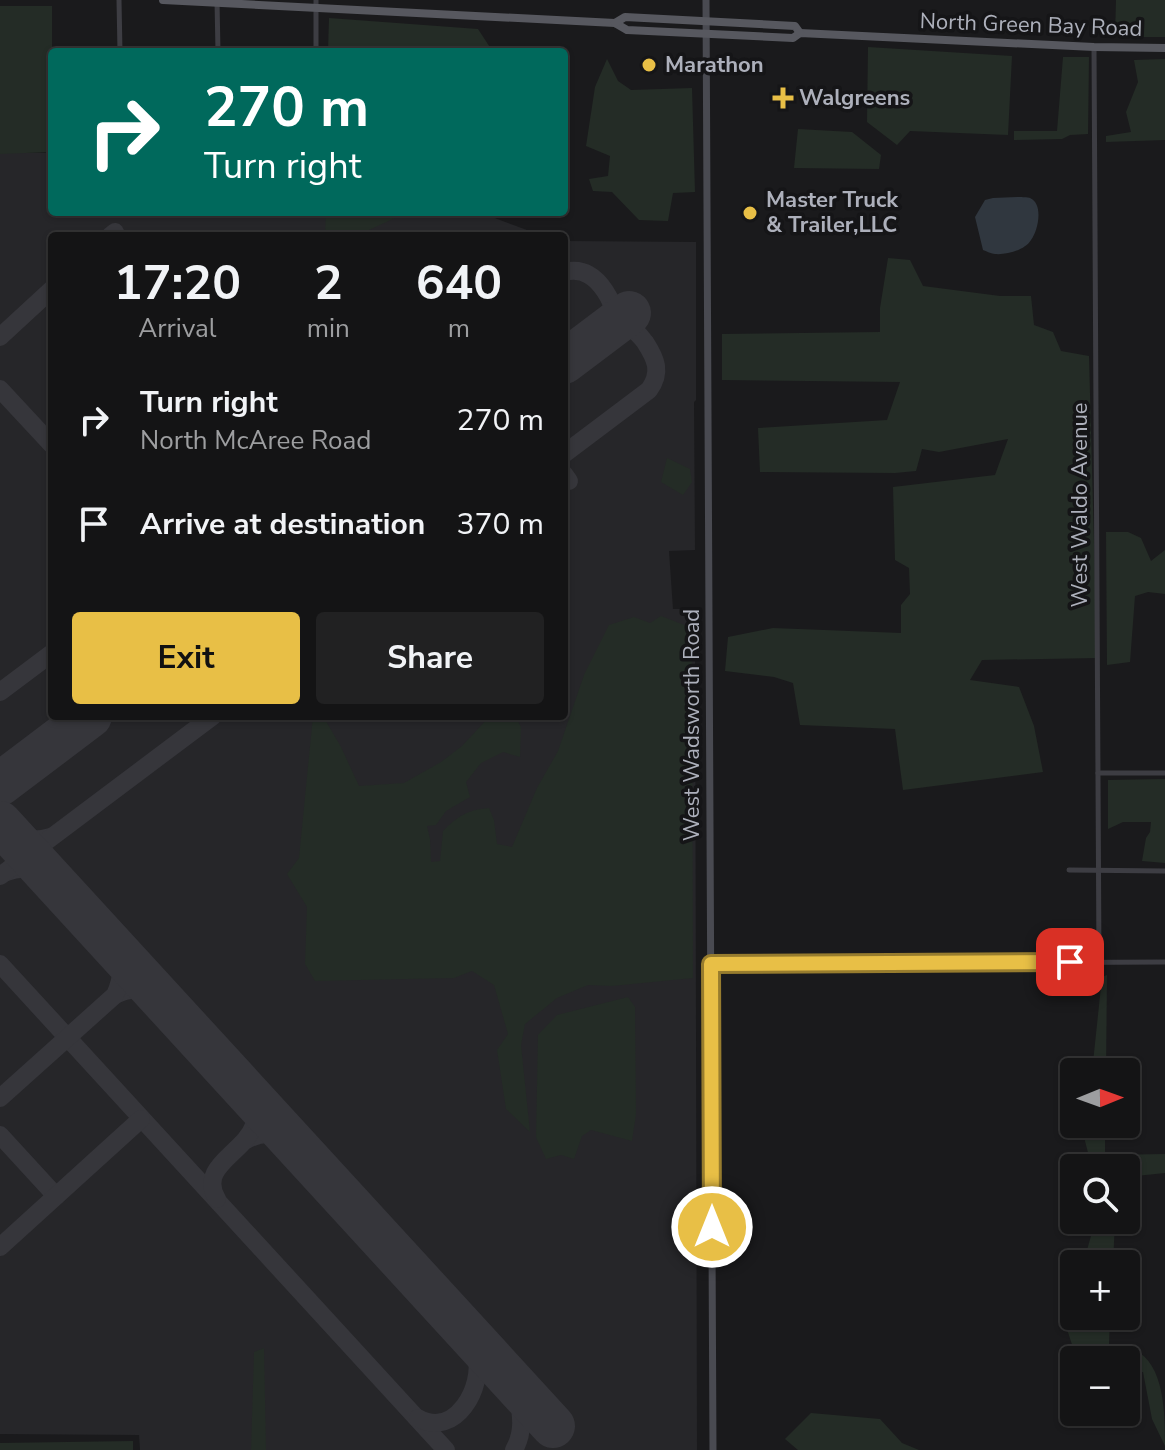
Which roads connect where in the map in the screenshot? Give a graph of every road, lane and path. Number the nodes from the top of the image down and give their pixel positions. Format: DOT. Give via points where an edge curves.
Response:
graph roads {
  1 [pos="119,0"];
  2 [pos="163,0"];
  3 [pos="706,0"];
  4 [pos="217,2"];
  5 [pos="316,4"];
  6 [pos="706,21"];
  7 [pos="615,23"];
  8 [pos="800,33"];
  9 [pos="706,34"];
  10 [pos="1094,47"];
  11 [pos="120,48"];
  12 [pos="218,48"];
  13 [pos="316,48"];
  14 [pos="1165,48"];
  15 [pos="1098,773"];
  16 [pos="1165,773"];
  17 [pos="1069,870"];
  18 [pos="1098,871"];
  19 [pos="1165,871"];
  20 [pos="1099,962"];
  21 [pos="1165,962"];
  22 [pos="711,964"];
  23 [pos="713,1450"];
  1 -- 11 [label="street"];
  2 -- 4 [label="main road, North Green Bay Road"];
  3 -- 6 [label="main road, West Wadsworth Road"];
  4 -- 5 [label="main road, North Green Bay Road"];
  4 -- 12 [label="street"];
  5 -- 7 [label="main road, North Green Bay Road"];
  5 -- 13 [label="street"];
  6 -- 7 [label="main road, North Green Bay Road" via="625,17"];
  6 -- 8 [label="main road, North Green Bay Road" via="795,26"];
  6 -- 9 [label="main road, West Wadsworth Road"];
  7 -- 9 [label="main road, North Green Bay Road" via="627,30"];
  8 -- 9 [label="main road, North Green Bay Road" via="793,38"];
  8 -- 10 [label="main road, North Green Bay Road"];
  9 -- 22 [label="main road, West Wadsworth Road"];
  10 -- 14 [label="main road, North Green Bay Road"];
  10 -- 15 [label="street, West Waldo Avenue"];
  15 -- 16 [label="street"];
  15 -- 18 [label="street, West Waldo Avenue"];
  17 -- 18 [label="street"];
  18 -- 19 [label="street"];
  18 -- 20 [label="street, West Waldo Avenue"];
  20 -- 21 [label="street"];
  20 -- 22 [label="street"];
  22 -- 23 [label="main road, West Wadsworth Road"];
}
